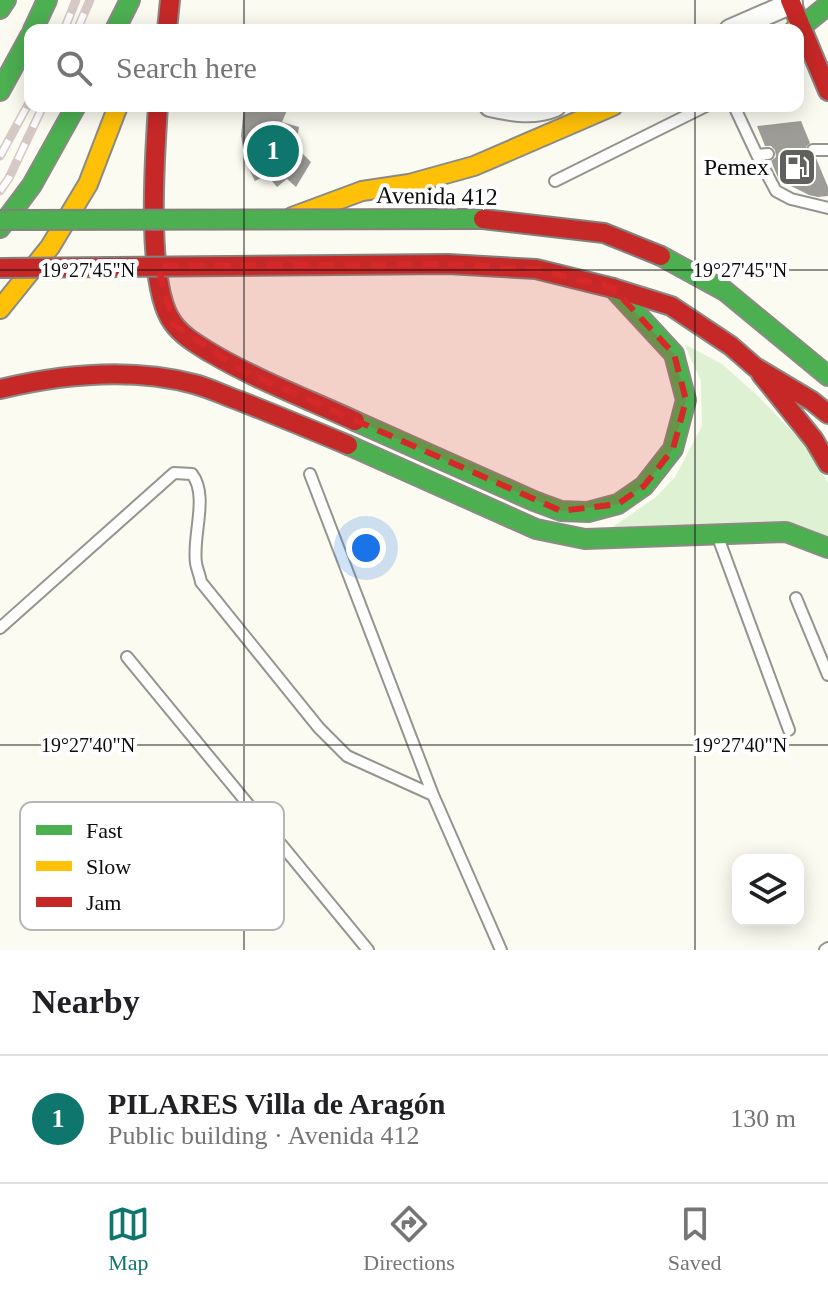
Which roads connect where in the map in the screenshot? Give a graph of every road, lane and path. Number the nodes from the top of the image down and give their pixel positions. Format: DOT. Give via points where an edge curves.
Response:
graph roads {
  1 [pos="6,0"];
  2 [pos="47,0"];
  3 [pos="130,0"];
  4 [pos="140,0"];
  5 [pos="170,0"];
  6 [pos="791,2"];
  7 [pos="828,5"];
  8 [pos="0,9"];
  9 [pos="36,24"];
  10 [pos="118,24"];
  11 [pos="137,24"];
  12 [pos="168,24"];
  13 [pos="743,24"];
  14 [pos="797,24"];
  15 [pos="803,24"];
  16 [pos="24,47"];
  17 [pos="813,51"];
  18 [pos="0,91"];
  19 [pos="828,91"];
  20 [pos="73,112"];
  21 [pos="116,112"];
  22 [pos="158,112"];
  23 [pos="599,112"];
  24 [pos="694,112"];
  25 [pos="738,112"];
  26 [pos="813,150"];
  27 [pos="828,150"];
  28 [pos="555,181"];
  29 [pos="828,208"];
  30 [pos="290,218"];
  31 [pos="0,220"];
  32 [pos="0,228"];
  33 [pos="0,268"];
  34 [pos="613,288"];
  35 [pos="0,309"];
  36 [pos="755,367"];
  37 [pos="828,376"];
  38 [pos="0,389"];
  39 [pos="828,414"];
  40 [pos="828,464"];
  41 [pos="310,474"];
  42 [pos="716,535"];
  43 [pos="828,548"];
  44 [pos="796,598"];
  45 [pos="0,628"];
  46 [pos="127,657"];
  47 [pos="828,675"];
  48 [pos="789,730"];
  49 [pos="433,795"];
  50 [pos="246,802"];
  51 [pos="284,848"];
  52 [pos="368,950"];
  53 [pos="501,950"];
  1 -- 8 [label="main road"];
  2 -- 9 [label="main road"];
  3 -- 10 [label="main road"];
  4 -- 11 [label="main road"];
  5 -- 12 [label="main road"];
  6 -- 13 [label="street"];
  6 -- 14 [label="main road"];
  7 -- 15 [label="main road"];
  16 -- 18 [label="main road"];
  17 -- 19 [label="main road"];
  20 -- 32 [label="main road" via="32,185"];
  21 -- 35 [label="main road" via="88,184 50,247"];
  22 -- 34 [label="main road" via="153,229 161,298 173,324 239,369 561,511 588,512 618,504 644,486 673,449 686,400 674,354"];
  23 -- 30 [label="main road" via="474,166 362,191"];
  24 -- 28 [label="lane"];
  25 -- 29 [label="lane" via="763,154 776,191"];
  26 -- 27 [label="lane"];
  30 -- 31 [label="main road, Avenida 412, bridge"];
  30 -- 37 [label="main road, Avenida 412, bridge" via="493,219 604,233 725,291"];
  33 -- 34 [label="main road, bridge" via="448,264 536,269"];
  34 -- 36 [label="main road" via="671,306"];
  36 -- 39 [label="main road"];
  36 -- 40 [label="main road"];
  38 -- 42 [label="main road" via="83,375 136,374 195,384 536,529 585,539"];
  41 -- 49 [label="lane"];
  42 -- 43 [label="main road" via="786,532"];
  42 -- 48 [label="lane"];
  44 -- 47 [label="lane"];
  45 -- 49 [label="lane" via="174,473 192,474 198,482 196,562 201,582 347,756"];
  46 -- 50 [label="lane"];
  49 -- 53 [label="lane"];
  51 -- 52 [label="lane"];
}
